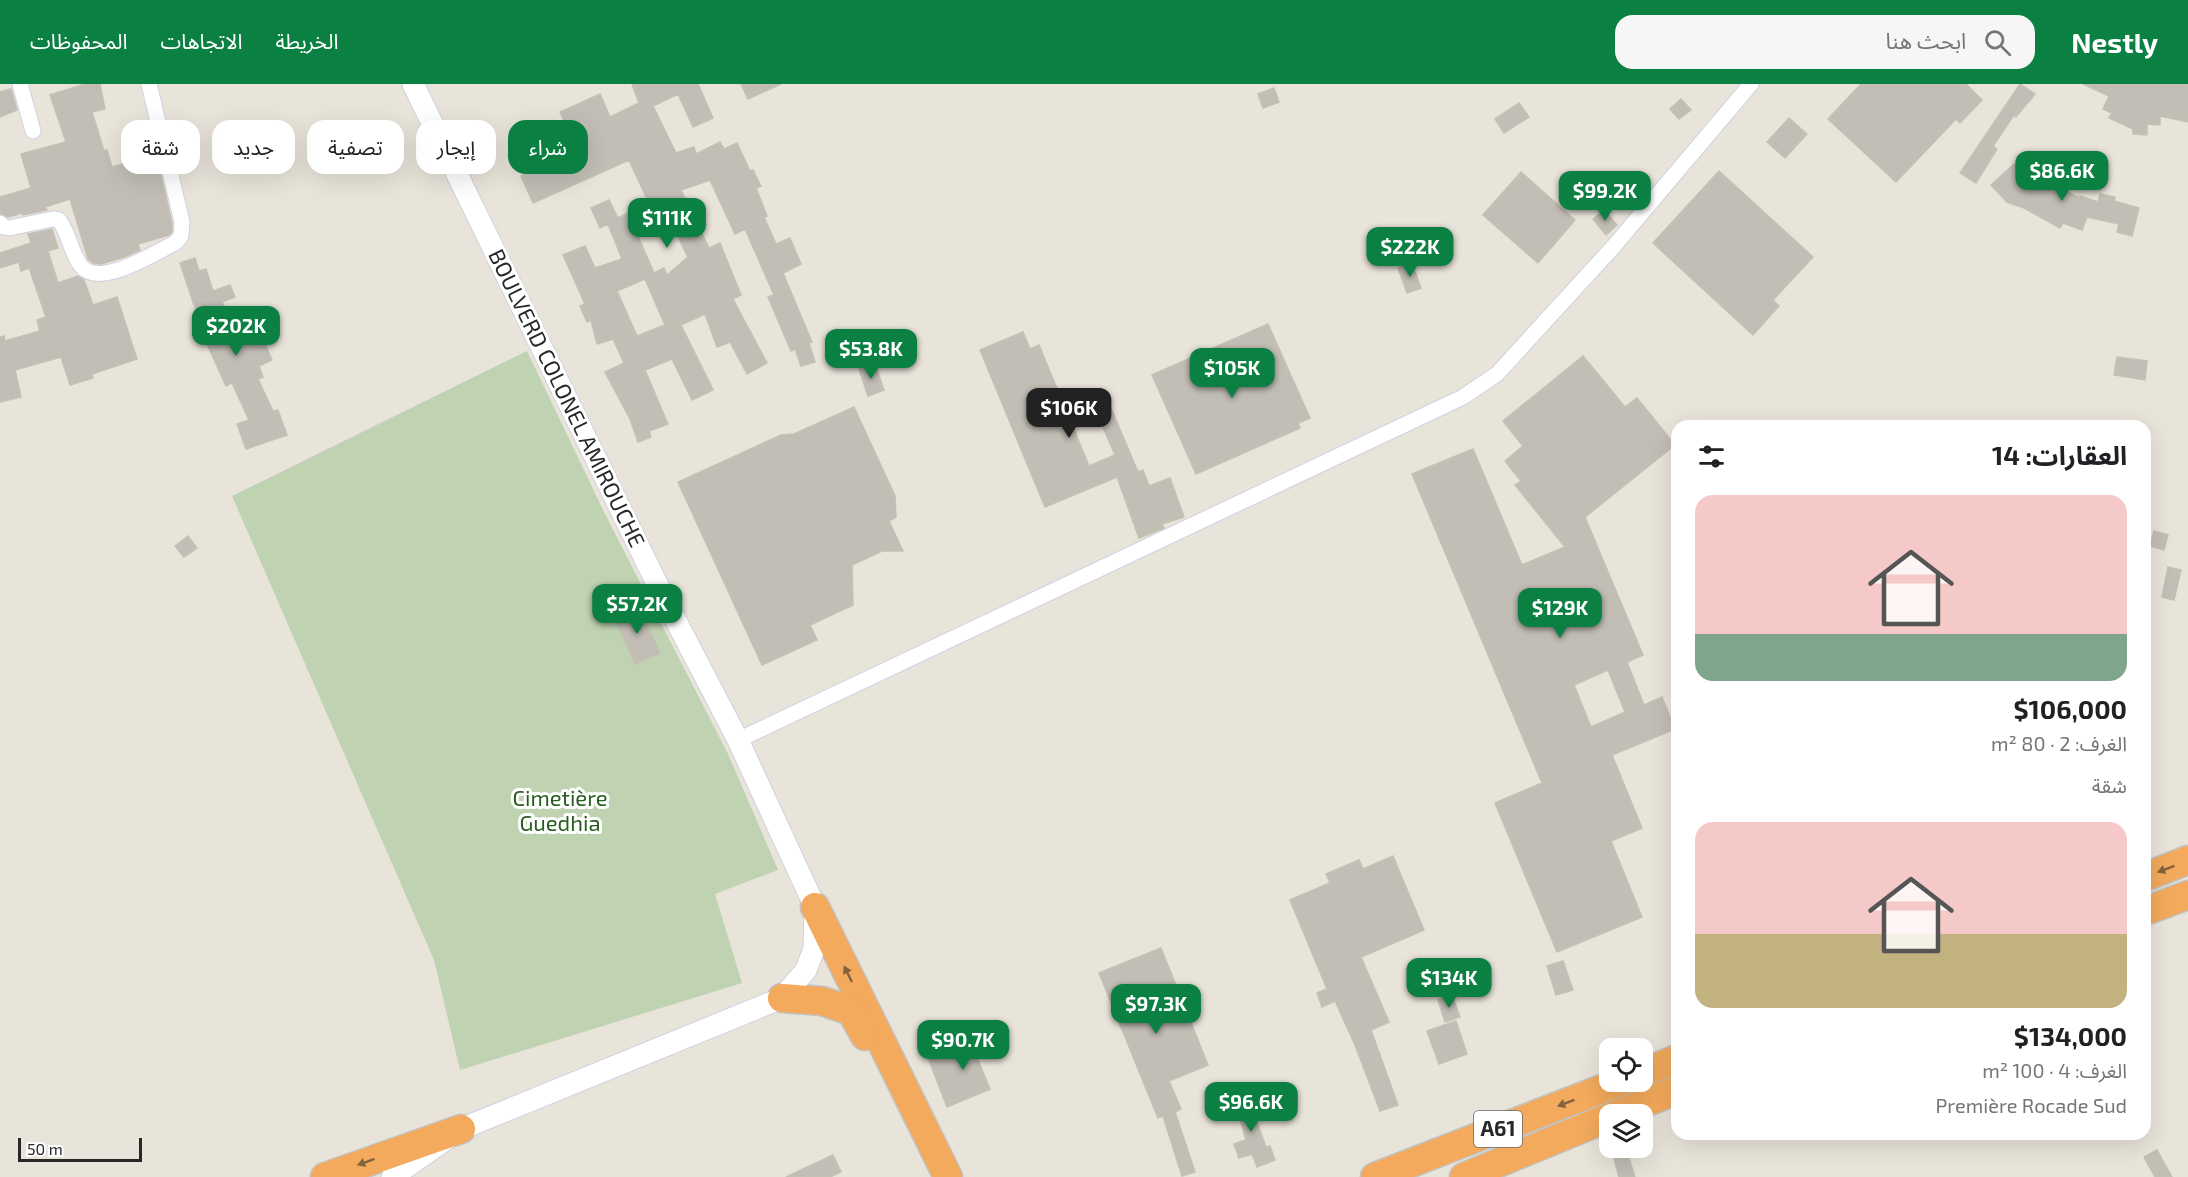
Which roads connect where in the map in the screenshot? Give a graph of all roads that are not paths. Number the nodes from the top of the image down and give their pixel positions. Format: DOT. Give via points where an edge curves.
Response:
graph roads {
  1 [pos="20,84"];
  2 [pos="149,84"];
  3 [pos="413,84"];
  4 [pos="1751,84"];
  5 [pos="33,131"];
  6 [pos="0,223"];
  7 [pos="738,740"];
  8 [pos="2188,860"];
  9 [pos="2151,875"];
  10 [pos="2188,895"];
  11 [pos="815,907"];
  12 [pos="2151,909"];
  13 [pos="782,998"];
  14 [pos="1671,1061"];
  15 [pos="1653,1069"];
  16 [pos="1599,1090"];
  17 [pos="1671,1092"];
  18 [pos="1642,1104"];
  19 [pos="1599,1122"];
  20 [pos="461,1129"];
  21 [pos="326,1177"];
  22 [pos="392,1177"];
  23 [pos="933,1177"];
  24 [pos="948,1177"];
  25 [pos="1375,1177"];
  26 [pos="1464,1177"];
  1 -- 5 [label="street"];
  2 -- 6 [label="street" via="182,222 181,236 175,243 102,274 82,266 59,220 9,228"];
  3 -- 7 [label="main road, BOULVERD COLONEL AMIROUCHE" via="662,594"];
  4 -- 7 [label="street" via="1614,246 1484,385"];
  7 -- 11 [label="main road, BOULVERD COLONEL AMIROUCHE"];
  8 -- 9 [label="highway, one-way"];
  10 -- 12 [label="highway"];
  11 -- 13 [label="main road" via="814,949 806,970"];
  24 -- 11 [label="highway, one-way"];
  13 -- 20 [label="main road"];
  13 -- 23 [label="highway" via="822,1001 850,1011 872,1048"];
  14 -- 15 [label="highway"];
  16 -- 25 [label="highway, A61, one-way"];
  17 -- 18 [label="highway"];
  19 -- 26 [label="highway, A61"];
  20 -- 21 [label="highway, one-way"];
  20 -- 22 [label="main road"];
}
